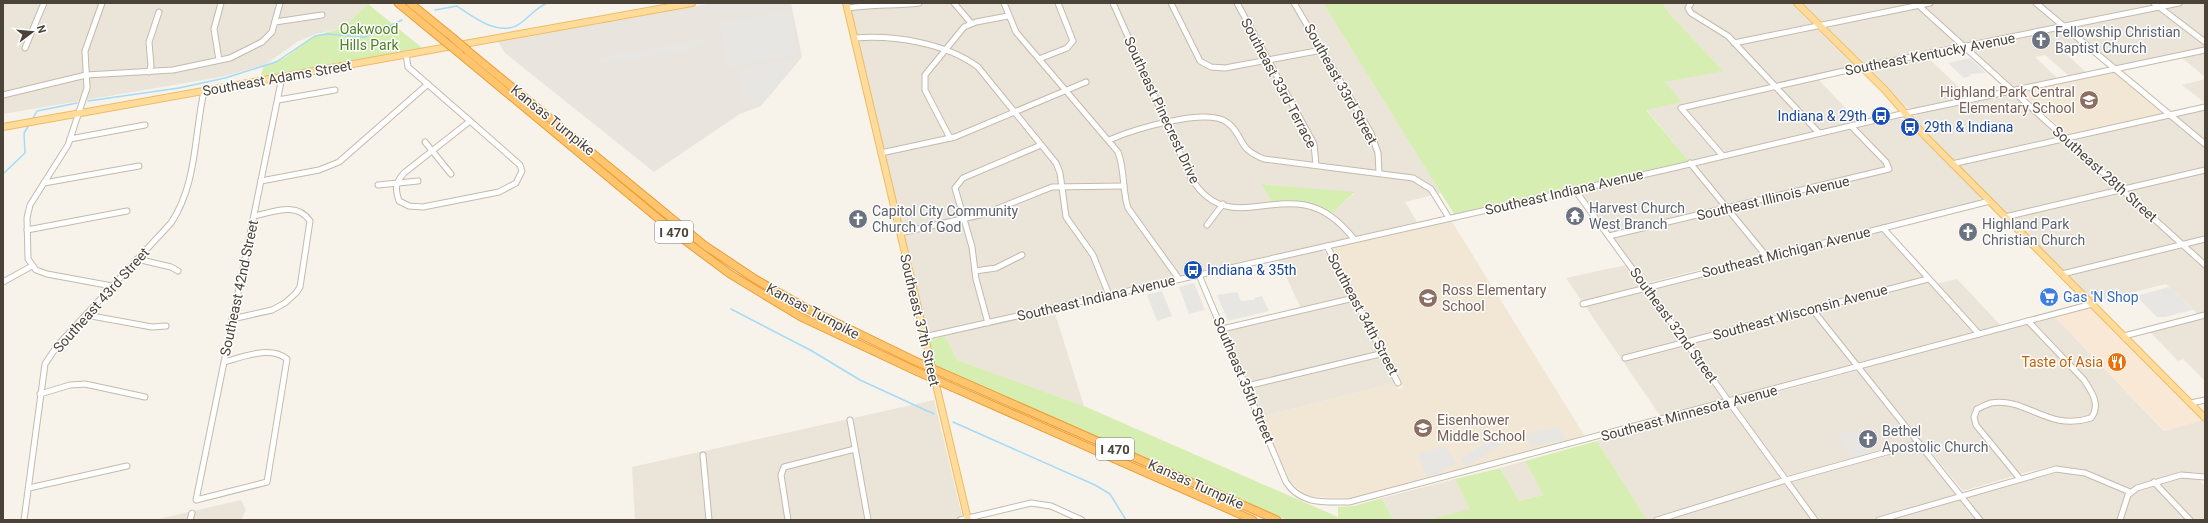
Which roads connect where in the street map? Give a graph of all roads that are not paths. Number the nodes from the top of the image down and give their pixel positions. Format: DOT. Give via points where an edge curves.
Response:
graph roads {
  1 [pos="44,3"];
  2 [pos="102,3"];
  3 [pos="221,3"];
  4 [pos="280,3"];
  5 [pos="398,3"];
  6 [pos="410,3"];
  7 [pos="692,3"];
  8 [pos="919,3"];
  9 [pos="954,3"];
  10 [pos="1004,3"];
  11 [pos="1058,3"];
  12 [pos="1113,3"];
  13 [pos="1171,3"];
  14 [pos="1237,3"];
  15 [pos="1294,3"];
  16 [pos="1797,3"];
  17 [pos="1930,3"];
  18 [pos="2036,3"];
  19 [pos="2154,3"];
  20 [pos="2178,3"];
  21 [pos="1917,4"];
  22 [pos="1690,5"];
  23 [pos="847,6"];
  24 [pos="2160,7"];
  25 [pos="159,12"];
  26 [pos="322,15"];
  27 [pos="1008,16"];
  28 [pos="275,22"];
  29 [pos="971,23"];
  30 [pos="1819,24"];
  31 [pos="2064,26"];
  32 [pos="854,38"];
  33 [pos="2205,42"];
  34 [pos="1734,43"];
  35 [pos="1964,47"];
  36 [pos="25,48"];
  37 [pos="946,49"];
  38 [pos="1322,50"];
  39 [pos="2205,50"];
  40 [pos="406,54"];
  41 [pos="1039,59"];
  42 [pos="219,60"];
  43 [pos="1268,60"];
  44 [pos="1862,68"];
  45 [pos="2116,69"];
  46 [pos="149,72"];
  47 [pos="87,75"];
  48 [pos="282,77"];
  49 [pos="1086,82"];
  50 [pos="428,84"];
  51 [pos="1775,87"];
  52 [pos="335,90"];
  53 [pos="204,91"];
  54 [pos="1067,91"];
  55 [pos="2013,91"];
  56 [pos="3,95"];
  57 [pos="278,100"];
  58 [pos="2205,108"];
  59 [pos="1015,113"];
  60 [pos="78,114"];
  61 [pos="1906,114"];
  62 [pos="2171,115"];
  63 [pos="470,121"];
  64 [pos="145,125"];
  65 [pos="1167,125"];
  66 [pos="1852,126"];
  67 [pos="3,127"];
  68 [pos="1819,133"];
  69 [pos="950,138"];
  70 [pos="2066,138"];
  71 [pos="70,139"];
  72 [pos="1109,140"];
  73 [pos="425,142"];
  74 [pos="2205,144"];
  75 [pos="1041,145"];
  76 [pos="433,150"];
  77 [pos="881,153"];
  78 [pos="1722,155"];
  79 [pos="1690,163"];
  80 [pos="1952,164"];
  81 [pos="1316,165"];
  82 [pos="139,166"];
  83 [pos="2205,170"];
  84 [pos="1378,173"];
  85 [pos="451,174"];
  86 [pos="418,181"];
  87 [pos="261,182"];
  88 [pos="44,183"];
  89 [pos="396,183"];
  90 [pos="378,185"];
  91 [pos="1062,186"];
  92 [pos="1124,186"];
  93 [pos="2122,189"];
  94 [pos="1575,190"];
  95 [pos="1990,201"];
  96 [pos="1224,204"];
  97 [pos="1728,208"];
  98 [pos="126,211"];
  99 [pos="254,216"];
  100 [pos="2005,217"];
  101 [pos="1449,218"];
  102 [pos="964,220"];
  103 [pos="1207,225"];
  104 [pos="1883,228"];
  105 [pos="27,230"];
  106 [pos="900,233"];
  107 [pos="1609,236"];
  108 [pos="2205,239"];
  109 [pos="1354,240"];
  110 [pos="2183,244"];
  111 [pos="1327,246"];
  112 [pos="1022,255"];
  113 [pos="1767,257"];
  114 [pos="137,259"];
  115 [pos="2205,265"];
  116 [pos="32,266"];
  117 [pos="178,271"];
  118 [pos="975,271"];
  119 [pos="2062,274"];
  120 [pos="1199,275"];
  121 [pos="1179,279"];
  122 [pos="1928,279"];
  123 [pos="3,282"];
  124 [pos="112,286"];
  125 [pos="1646,287"];
  126 [pos="1109,295"];
  127 [pos="1354,298"];
  128 [pos="1583,304"];
  129 [pos="2092,304"];
  130 [pos="1812,309"];
  131 [pos="86,315"];
  132 [pos="2205,316"];
  133 [pos="232,319"];
  134 [pos="2028,321"];
  135 [pos="988,323"];
  136 [pos="166,326"];
  137 [pos="1222,329"];
  138 [pos="1979,334"];
  139 [pos="2124,336"];
  140 [pos="924,337"];
  141 [pos="1686,342"];
  142 [pos="1384,353"];
  143 [pos="1625,358"];
  144 [pos="224,362"];
  145 [pos="1859,367"];
  146 [pos="1398,382"];
  147 [pos="1247,386"];
  148 [pos="40,394"];
  149 [pos="145,397"];
  150 [pos="2205,400"];
  151 [pos="1731,402"];
  152 [pos="2191,403"];
  153 [pos="2205,418"];
  154 [pos="850,420"];
  155 [pos="1919,444"];
  156 [pos="855,448"];
  157 [pos="703,455"];
  158 [pos="127,466"];
  159 [pos="2205,477"];
  160 [pos="2020,479"];
  161 [pos="1786,480"];
  162 [pos="2154,482"];
  163 [pos="1288,486"];
  164 [pos="29,488"];
  165 [pos="2130,492"];
  166 [pos="1960,496"];
  167 [pos="192,513"];
  168 [pos="965,519"];
  169 [pos="24,520"];
  170 [pos="190,520"];
  171 [pos="709,520"];
  172 [pos="788,520"];
  173 [pos="868,520"];
  174 [pos="1082,520"];
  175 [pos="1253,520"];
  176 [pos="1276,520"];
  177 [pos="1657,520"];
  178 [pos="1815,520"];
  179 [pos="1879,520"];
  180 [pos="1980,520"];
  181 [pos="2120,520"];
  182 [pos="2190,520"];
  1 -- 36 [label="street"];
  2 -- 47 [label="street" via="85,51"];
  3 -- 42 [label="street" via="214,29"];
  4 -- 28 [label="street"];
  5 -- 175 [label="highway, Kansas Turnpike / I 470, bridge" via="683,239 730,274 801,318"];
  6 -- 176 [label="highway, Kansas Turnpike / I 470, bridge" via="698,240 733,266 805,309 913,360"];
  7 -- 40 [label="main road, Southeast Adams Street"];
  8 -- 23 [label="street"];
  9 -- 29 [label="street"];
  10 -- 27 [label="street"];
  11 -- 41 [label="street" via="1073,41 1067,48"];
  12 -- 65 [label="street, Southeast Pinecrest Drive"];
  13 -- 43 [label="street" via="1198,58 1207,65 1225,68"];
  14 -- 43 [label="street, Southeast 33rd Terrace"];
  15 -- 38 [label="street, Southeast 33rd Street"];
  16 -- 30 [label="main road"];
  17 -- 21 [label="street"];
  18 -- 31 [label="street"];
  19 -- 24 [label="street"];
  20 -- 24 [label="street, Southeast Kentucky Avenue"];
  21 -- 30 [label="street"];
  21 -- 35 [label="street, Southeast 28th Street"];
  22 -- 34 [label="street" via="1692,15 1722,31"];
  23 -- 32 [label="main road, Southeast 37th Street"];
  24 -- 31 [label="street, Southeast Kentucky Avenue"];
  24 -- 33 [label="street"];
  25 -- 46 [label="street" via="149,42"];
  26 -- 28 [label="street"];
  27 -- 29 [label="street"];
  27 -- 41 [label="street" via="1016,32"];
  28 -- 42 [label="street" via="268,37 244,53"];
  29 -- 37 [label="street" via="962,29"];
  30 -- 34 [label="street"];
  30 -- 44 [label="main road"];
  31 -- 35 [label="street, Southeast Kentucky Avenue"];
  31 -- 45 [label="street"];
  32 -- 37 [label="street" via="882,36"];
  32 -- 77 [label="main road, Southeast 37th Street"];
  34 -- 51 [label="street"];
  35 -- 44 [label="street, Southeast Kentucky Avenue"];
  35 -- 55 [label="street, Southeast 28th Street"];
  37 -- 59 [label="street" via="975,64"];
  37 -- 69 [label="street" via="927,73 924,83"];
  38 -- 43 [label="street"];
  38 -- 84 [label="street, Southeast 33rd Street" via="1372,133 1378,153"];
  39 -- 45 [label="street, Southeast Indiana Avenue"];
  40 -- 48 [label="main road, Southeast Adams Street"];
  40 -- 50 [label="street" via="408,68"];
  41 -- 54 [label="street"];
  42 -- 46 [label="street"];
  43 -- 81 [label="street, Southeast 33rd Terrace" via="1314,144"];
  44 -- 51 [label="street, Southeast Kentucky Avenue"];
  44 -- 61 [label="main road"];
  45 -- 55 [label="street, Southeast Indiana Avenue"];
  45 -- 62 [label="street"];
  46 -- 47 [label="street"];
  47 -- 56 [label="street"];
  47 -- 60 [label="street" via="87,88"];
  48 -- 53 [label="main road, Southeast Adams Street"];
  48 -- 57 [label="street, Southeast 42nd Street"];
  49 -- 54 [label="street"];
  50 -- 63 [label="street"];
  50 -- 87 [label="street" via="339,162 320,170"];
  51 -- 68 [label="street"];
  51 -- 78 [label="street, Southeast Kentucky Avenue" via="1681,108"];
  52 -- 57 [label="street"];
  53 -- 60 [label="main road, Southeast Adams Street"];
  53 -- 114 [label="street, Southeast 43rd Street" via="188,194 176,217"];
  54 -- 59 [label="street"];
  54 -- 72 [label="street"];
  55 -- 61 [label="street, Southeast Indiana Avenue"];
  55 -- 70 [label="street, Southeast 28th Street"];
  57 -- 87 [label="street, Southeast 42nd Street"];
  58 -- 62 [label="street"];
  59 -- 69 [label="street"];
  59 -- 75 [label="street"];
  60 -- 67 [label="main road, Southeast Adams Street"];
  60 -- 71 [label="street"];
  61 -- 66 [label="street, Southeast Indiana Avenue"];
  61 -- 80 [label="main road"];
  62 -- 70 [label="street"];
  62 -- 74 [label="street"];
  63 -- 76 [label="street"];
  63 -- 89 [label="street" via="520,164 522,175 516,183 499,192 416,207 406,205 397,199"];
  64 -- 71 [label="street"];
  65 -- 72 [label="street" via="1126,133"];
  65 -- 81 [label="street" via="1201,117 1217,118 1229,125 1242,146 1252,154 1267,159"];
  65 -- 96 [label="street, Southeast Pinecrest Drive" via="1194,184 1206,196"];
  66 -- 68 [label="street, Southeast Indiana Avenue"];
  66 -- 97 [label="street, Southeast Illinois Avenue" via="1890,168"];
  68 -- 78 [label="street, Southeast Indiana Avenue"];
  69 -- 77 [label="street"];
  70 -- 80 [label="street"];
  70 -- 93 [label="street, Southeast 28th Street"];
  71 -- 88 [label="street"];
  72 -- 92 [label="street" via="1122,162"];
  73 -- 76 [label="street"];
  75 -- 91 [label="street" via="1058,169"];
  75 -- 102 [label="street" via="958,182 954,192"];
  76 -- 85 [label="street"];
  76 -- 89 [label="street" via="404,172"];
  77 -- 106 [label="main road, Southeast 37th Street"];
  78 -- 79 [label="street, Southeast Indiana Avenue"];
  79 -- 94 [label="street, Southeast Indiana Avenue"];
  79 -- 97 [label="street"];
  80 -- 95 [label="main road"];
  81 -- 84 [label="street"];
  82 -- 88 [label="street"];
  83 -- 93 [label="street"];
  84 -- 101 [label="street" via="1406,176 1423,183"];
  86 -- 89 [label="street"];
  87 -- 99 [label="street, Southeast 42nd Street"];
  88 -- 105 [label="street" via="30,205"];
  89 -- 90 [label="street"];
  91 -- 92 [label="street"];
  91 -- 102 [label="street" via="1043,189 991,212"];
  91 -- 126 [label="street" via="1066,218 1092,255"];
  92 -- 121 [label="street" via="1124,198 1128,208"];
  93 -- 100 [label="street"];
  93 -- 110 [label="street, Southeast 28th Street"];
  94 -- 101 [label="street, Southeast Indiana Avenue"];
  94 -- 107 [label="street, Southeast 32nd Street"];
  95 -- 100 [label="main road"];
  95 -- 104 [label="street, Southeast Michigan Avenue"];
  96 -- 103 [label="street"];
  96 -- 109 [label="street, Southeast Pinecrest Drive" via="1249,209 1290,203 1312,206 1334,217"];
  97 -- 107 [label="street, Southeast Illinois Avenue"];
  97 -- 113 [label="street"];
  98 -- 105 [label="street"];
  99 -- 133 [label="street, Southeast 42nd Street"];
  99 -- 133 [label="street" via="291,209 308,216 310,220 300,287 290,300 277,308"];
  100 -- 119 [label="main road"];
  101 -- 109 [label="street, Southeast Indiana Avenue"];
  102 -- 106 [label="street"];
  102 -- 118 [label="street" via="972,247"];
  104 -- 113 [label="street, Southeast Michigan Avenue"];
  104 -- 122 [label="street"];
  105 -- 116 [label="street" via="28,259"];
  106 -- 140 [label="main road, Southeast 37th Street"];
  107 -- 125 [label="street, Southeast 32nd Street"];
  108 -- 110 [label="street"];
  109 -- 111 [label="street, Southeast Indiana Avenue"];
  110 -- 115 [label="street, Southeast 28th Street"];
  110 -- 119 [label="street"];
  111 -- 120 [label="street, Southeast Indiana Avenue"];
  111 -- 127 [label="street, Southeast 34th Street"];
  112 -- 118 [label="street" via="996,268"];
  113 -- 125 [label="street, Southeast Michigan Avenue"];
  114 -- 117 [label="street" via="172,267"];
  114 -- 124 [label="street, Southeast 43rd Street"];
  116 -- 123 [label="street"];
  116 -- 124 [label="street" via="47,274"];
  118 -- 135 [label="street"];
  119 -- 129 [label="main road"];
  120 -- 121 [label="street, Southeast Indiana Avenue"];
  120 -- 137 [label="street, Southeast 35th Street"];
  121 -- 126 [label="street, Southeast Indiana Avenue"];
  122 -- 130 [label="street, Southeast Wisconsin Avenue"];
  122 -- 138 [label="street"];
  124 -- 131 [label="street, Southeast 43rd Street"];
  125 -- 128 [label="street, Southeast Michigan Avenue"];
  125 -- 141 [label="street, Southeast 32nd Street"];
  126 -- 135 [label="street, Southeast Indiana Avenue"];
  127 -- 137 [label="street"];
  127 -- 142 [label="street, Southeast 34th Street"];
  129 -- 134 [label="street, Southeast Minnesota Avenue"];
  129 -- 139 [label="main road"];
  130 -- 141 [label="street, Southeast Wisconsin Avenue"];
  130 -- 145 [label="street"];
  131 -- 136 [label="street" via="152,327"];
  131 -- 148 [label="street, Southeast 43rd Street" via="49,357 43,370"];
  132 -- 139 [label="street"];
  133 -- 144 [label="street, Southeast 42nd Street"];
  134 -- 138 [label="street, Southeast Minnesota Avenue"];
  134 -- 160 [label="street" via="2084,382 2093,393 2096,404 2091,418 2074,423 2055,420 2009,404 1990,403 1977,409 1974,417 1976,425"];
  135 -- 140 [label="street, Southeast Indiana Avenue"];
  137 -- 147 [label="street, Southeast 35th Street"];
  138 -- 145 [label="street, Southeast Minnesota Avenue"];
  139 -- 152 [label="main road"];
  140 -- 168 [label="main road, Southeast 37th Street"];
  141 -- 143 [label="street, Southeast Wisconsin Avenue"];
  141 -- 151 [label="street, Southeast 32nd Street"];
  142 -- 146 [label="street, Southeast 34th Street"];
  142 -- 147 [label="street"];
  144 -- 144 [label="street, Southeast 42nd Street" via="270,352 279,353 286,360 267,482 196,500"];
  145 -- 151 [label="street, Southeast Minnesota Avenue"];
  145 -- 155 [label="street"];
  147 -- 163 [label="street, Southeast 35th Street"];
  148 -- 149 [label="street" via="78,384"];
  148 -- 164 [label="street, Southeast 43rd Street"];
  150 -- 152 [label="street"];
  151 -- 161 [label="street, Southeast 32nd Street"];
  151 -- 163 [label="street, Southeast Minnesota Avenue" via="1349,502 1310,502 1299,497"];
  152 -- 153 [label="main road"];
  154 -- 156 [label="street"];
  155 -- 161 [label="street"];
  155 -- 166 [label="street"];
  156 -- 172 [label="street" via="784,467 781,475"];
  156 -- 173 [label="street"];
  157 -- 171 [label="street"];
  158 -- 164 [label="street"];
  159 -- 162 [label="street" via="2181,475"];
  160 -- 165 [label="street" via="2049,470 2076,470"];
  160 -- 166 [label="street"];
  161 -- 177 [label="street"];
  161 -- 178 [label="street, Southeast 32nd Street"];
  162 -- 165 [label="street"];
  162 -- 182 [label="street"];
  164 -- 169 [label="street, Southeast 43rd Street"];
  165 -- 181 [label="street"];
  166 -- 179 [label="street"];
  166 -- 180 [label="street"];
  167 -- 170 [label="street"];
  168 -- 174 [label="street" via="1031,503 1047,505"];
}
